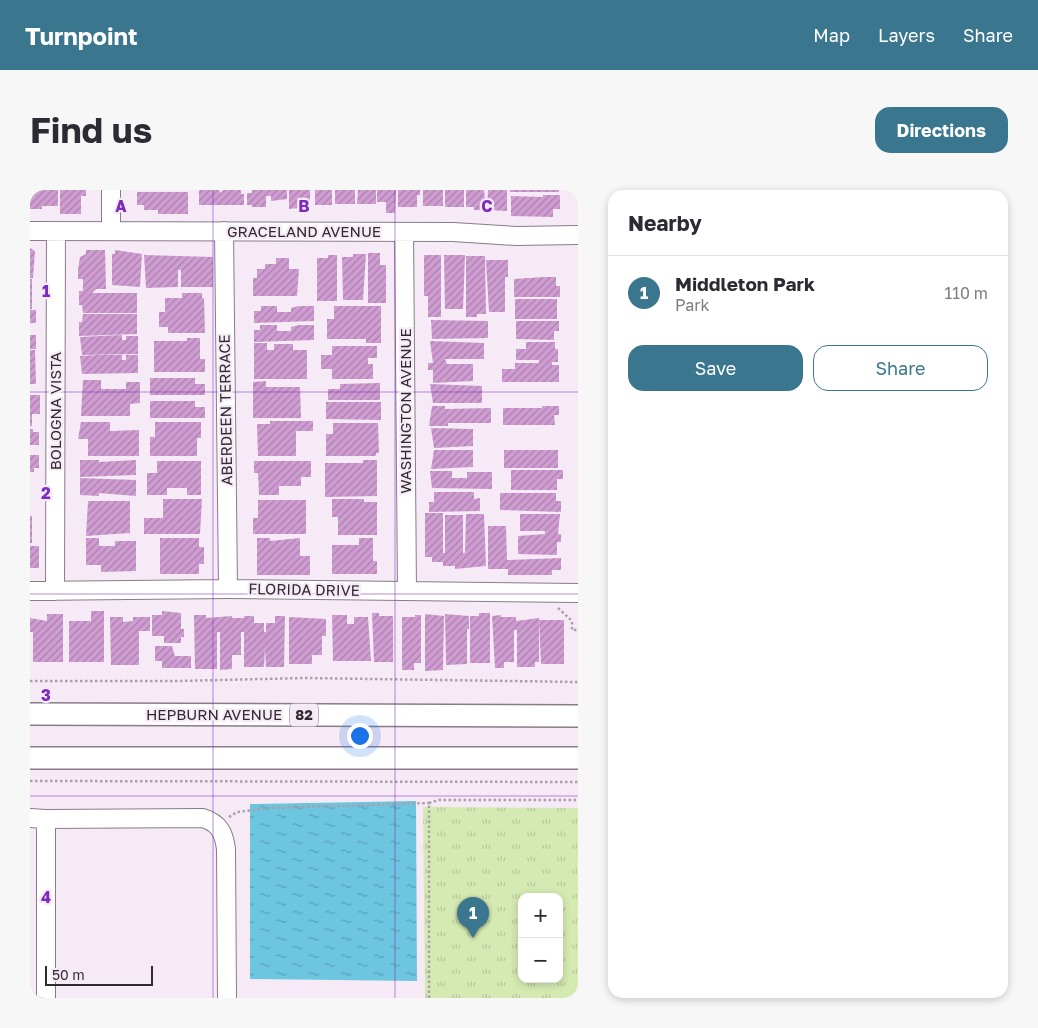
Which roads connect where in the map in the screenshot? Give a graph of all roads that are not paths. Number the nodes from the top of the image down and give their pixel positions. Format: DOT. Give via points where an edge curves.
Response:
graph roads {
  1 [pos="111,190"];
  2 [pos="30,231"];
  3 [pos="56,231"];
  4 [pos="111,231"];
  5 [pos="224,231"];
  6 [pos="404,232"];
  7 [pos="578,235"];
  8 [pos="228,589"];
  9 [pos="30,591"];
  10 [pos="55,591"];
  11 [pos="407,591"];
  12 [pos="578,593"];
  13 [pos="30,714"];
  14 [pos="578,716"];
  15 [pos="30,758"];
  16 [pos="578,758"];
  17 [pos="38,819"];
  18 [pos="46,998"];
  19 [pos="227,998"];
  1 -- 4 [label="street"];
  2 -- 3 [label="street, GRACELAND AVENUE"];
  3 -- 4 [label="street, GRACELAND AVENUE"];
  3 -- 10 [label="street, BOLOGNA VISTA"];
  4 -- 5 [label="street, GRACELAND AVENUE"];
  5 -- 6 [label="street, GRACELAND AVENUE"];
  5 -- 8 [label="street, ABERDEEN TERRACE"];
  6 -- 7 [label="street, GRACELAND AVENUE"];
  6 -- 11 [label="street, WASHINGTON AVENUE"];
  8 -- 10 [label="street, FLORIDA DRIVE"];
  8 -- 11 [label="street, FLORIDA DRIVE"];
  9 -- 10 [label="street, FLORIDA DRIVE"];
  11 -- 12 [label="street, FLORIDA DRIVE"];
  13 -- 14 [label="main road, HEPBURN AVENUE / 82"];
  15 -- 16 [label="main road"];
  17 -- 18 [label="street"];
  17 -- 19 [label="street" via="203,818 218,825 226,849"];
}
